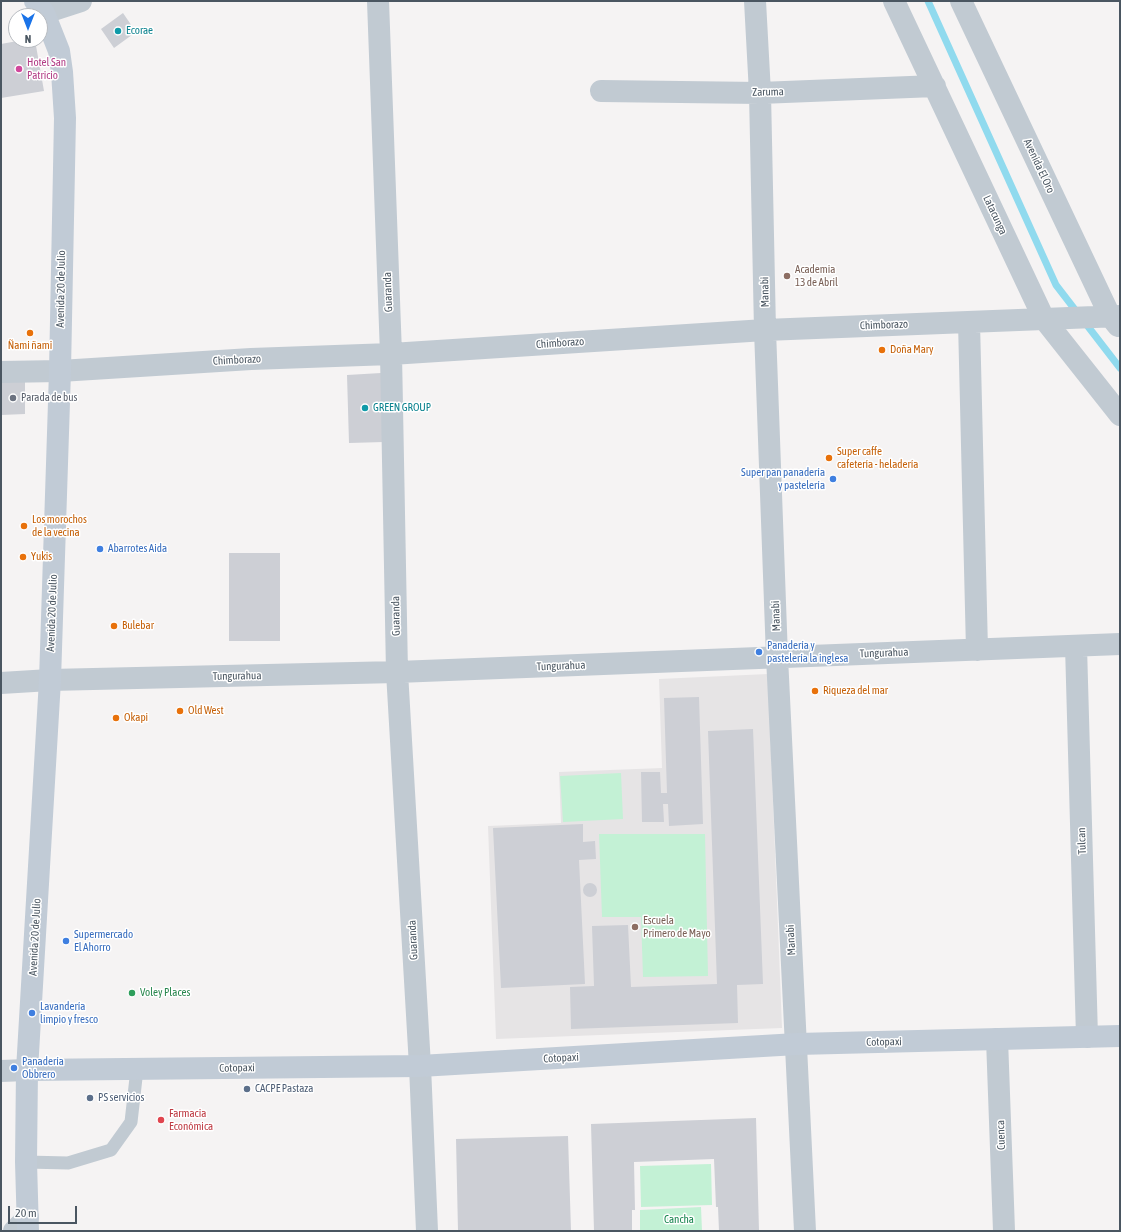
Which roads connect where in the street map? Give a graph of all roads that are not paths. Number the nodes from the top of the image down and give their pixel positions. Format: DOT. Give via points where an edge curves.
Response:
graph roads {
  1 [pos="81,1"];
  2 [pos="378,1"];
  3 [pos="755,1"];
  4 [pos="894,1"];
  5 [pos="961,1"];
  6 [pos="40,7"];
  7 [pos="934,86"];
  8 [pos="601,92"];
  9 [pos="760,93"];
  10 [pos="1050,319"];
  11 [pos="1112,319"];
  12 [pos="969,322"];
  13 [pos="766,330"];
  14 [pos="390,354"];
  15 [pos="1,372"];
  16 [pos="60,372"];
  17 [pos="1120,415"];
  18 [pos="1120,644"];
  19 [pos="1076,646"];
  20 [pos="977,650"];
  21 [pos="777,657"];
  22 [pos="397,672"];
  23 [pos="50,680"];
  24 [pos="1,683"];
  25 [pos="1120,1036"];
  26 [pos="1087,1037"];
  27 [pos="997,1039"];
  28 [pos="796,1044"];
  29 [pos="420,1066"];
  30 [pos="137,1069"];
  31 [pos="27,1070"];
  32 [pos="1,1071"];
  33 [pos="26,1162"];
  34 [pos="23,1226"];
  35 [pos="427,1231"];
  36 [pos="805,1231"];
  37 [pos="1004,1231"];
  1 -- 6 [label="street"];
  2 -- 14 [label="street, Guaranda"];
  3 -- 9 [label="street, Manabi"];
  4 -- 7 [label="street, Latacunga"];
  5 -- 11 [label="street, Avenida El Oro"];
  6 -- 16 [label="main road, Avenida 20 de Julio" via="59,51 65,118"];
  7 -- 9 [label="street, Zaruma"];
  7 -- 10 [label="street, Latacunga"];
  8 -- 9 [label="street, Zaruma"];
  9 -- 13 [label="street, Manabi"];
  10 -- 11 [label="street, Chimborazo"];
  10 -- 12 [label="street, Chimborazo"];
  10 -- 17 [label="street, Latacunga"];
  12 -- 13 [label="street, Chimborazo"];
  12 -- 20 [label="street"];
  13 -- 14 [label="street, Chimborazo"];
  13 -- 21 [label="street, Manabi"];
  14 -- 16 [label="street, Chimborazo" via="251,358"];
  14 -- 22 [label="street, Guaranda"];
  15 -- 16 [label="street, Chimborazo"];
  16 -- 23 [label="main road, Avenida 20 de Julio"];
  18 -- 19 [label="street, Tungurahua"];
  19 -- 20 [label="street, Tungurahua"];
  19 -- 26 [label="street, Tulcan"];
  20 -- 21 [label="street, Tungurahua"];
  21 -- 22 [label="street, Tungurahua"];
  21 -- 28 [label="street, Manabi"];
  22 -- 23 [label="street, Tungurahua"];
  22 -- 29 [label="street, Guaranda"];
  23 -- 24 [label="street, Tungurahua"];
  23 -- 31 [label="main road, Avenida 20 de Julio"];
  25 -- 26 [label="main road, Cotopaxi"];
  26 -- 27 [label="main road, Cotopaxi"];
  27 -- 28 [label="main road, Cotopaxi"];
  27 -- 37 [label="street, Cuenca"];
  28 -- 29 [label="main road, Cotopaxi"];
  28 -- 36 [label="street, Manabi"];
  29 -- 30 [label="main road, Cotopaxi"];
  29 -- 35 [label="street, Guaranda"];
  30 -- 31 [label="main road, Cotopaxi"];
  30 -- 33 [label="lane" via="131,1122 111,1150 68,1163"];
  31 -- 32 [label="street, Cotopaxi"];
  31 -- 33 [label="main road, Avenida 20 de Julio"];
  33 -- 34 [label="main road, Avenida 20 de Julio"];
}
